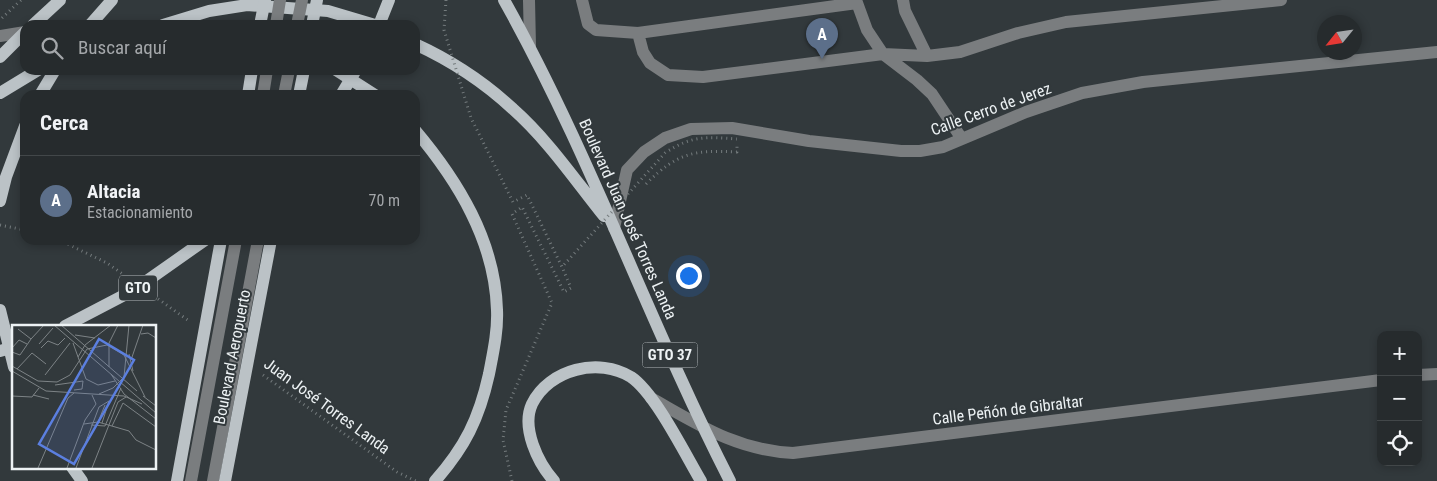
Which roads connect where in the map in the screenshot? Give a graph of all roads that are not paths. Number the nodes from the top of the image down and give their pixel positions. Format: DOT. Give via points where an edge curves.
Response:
graph roads {
  1 [pos="60,0"];
  2 [pos="112,0"];
  3 [pos="265,0"];
  4 [pos="280,0"];
  5 [pos="302,0"];
  6 [pos="317,0"];
  7 [pos="389,0"];
  8 [pos="504,0"];
  9 [pos="529,0"];
  10 [pos="582,0"];
  11 [pos="903,0"];
  12 [pos="1281,0"];
  13 [pos="856,2"];
  14 [pos="38,20"];
  15 [pos="94,20"];
  16 [pos="181,20"];
  17 [pos="261,20"];
  18 [pos="277,20"];
  19 [pos="298,20"];
  20 [pos="313,20"];
  21 [pos="359,20"];
  22 [pos="381,20"];
  23 [pos="20,33"];
  24 [pos="638,33"];
  25 [pos="0,36"];
  26 [pos="20,37"];
  27 [pos="530,46"];
  28 [pos="420,47"];
  29 [pos="1437,52"];
  30 [pos="883,54"];
  31 [pos="927,56"];
  32 [pos="0,57"];
  33 [pos="30,75"];
  34 [pos="52,75"];
  35 [pos="251,75"];
  36 [pos="266,75"];
  37 [pos="288,75"];
  38 [pos="303,75"];
  39 [pos="344,75"];
  40 [pos="353,75"];
  41 [pos="43,90"];
  42 [pos="249,90"];
  43 [pos="264,90"];
  44 [pos="285,90"];
  45 [pos="300,90"];
  46 [pos="344,90"];
  47 [pos="367,90"];
  48 [pos="0,93"];
  49 [pos="420,137"];
  50 [pos="20,139"];
  51 [pos="962,139"];
  52 [pos="0,202"];
  53 [pos="614,228"];
  54 [pos="198,245"];
  55 [pos="220,245"];
  56 [pos="235,245"];
  57 [pos="257,245"];
  58 [pos="270,245"];
  59 [pos="0,310"];
  60 [pos="67,325"];
  61 [pos="12,359"];
  62 [pos="1437,374"];
  63 [pos="1422,375"];
  64 [pos="1377,380"];
  65 [pos="650,398"];
  66 [pos="702,426"];
  67 [pos="73,468"];
  68 [pos="82,481"];
  69 [pos="177,481"];
  70 [pos="191,481"];
  71 [pos="213,481"];
  72 [pos="225,481"];
  73 [pos="435,481"];
  74 [pos="554,481"];
  75 [pos="701,481"];
  76 [pos="730,481"];
  1 -- 14 [label="main road"];
  2 -- 15 [label="main road"];
  3 -- 17 [label="main road, bridge"];
  4 -- 18 [label="street, bridge"];
  5 -- 19 [label="street, bridge"];
  6 -- 20 [label="main road, bridge"];
  7 -- 22 [label="main road"];
  8 -- 27 [label="main road, Boulevard Juan José Torres Landa / GTO 37"];
  9 -- 27 [label="street"];
  10 -- 24 [label="street" via="588,24 596,30"];
  11 -- 31 [label="street"];
  12 -- 31 [label="street" via="1066,22 960,52"];
  13 -- 24 [label="street"];
  13 -- 30 [label="street" via="867,30"];
  16 -- 21 [label="main road" via="247,6 328,10"];
  23 -- 25 [label="street"];
  24 -- 30 [label="street" via="650,63 668,75 703,77"];
  26 -- 32 [label="main road"];
  27 -- 53 [label="main road, Boulevard Juan José Torres Landa / GTO 37" via="581,148"];
  28 -- 53 [label="main road" via="475,79 514,109"];
  29 -- 51 [label="street, Calle Cerro de Jerez" via="1143,82 1082,94 1026,112"];
  30 -- 31 [label="street"];
  30 -- 51 [label="street" via="932,94"];
  33 -- 48 [label="main road"];
  34 -- 41 [label="main road"];
  35 -- 42 [label="main road"];
  36 -- 43 [label="street"];
  37 -- 44 [label="street"];
  38 -- 45 [label="main road"];
  39 -- 47 [label="main road"];
  40 -- 46 [label="main road, bridge"];
  49 -- 73 [label="main road" via="456,184 479,227 492,270 497,310 486,389 470,434"];
  50 -- 52 [label="main road"];
  51 -- 53 [label="street, Calle Cerro de Jerez" via="943,147 901,151 732,128 691,129 658,143 627,170"];
  53 -- 66 [label="main road, Boulevard Juan José Torres Landa / GTO 37"];
  54 -- 60 [label="main road, GTO, bridge" via="134,290"];
  55 -- 69 [label="main road, Boulevard Aeropuerto, bridge"];
  56 -- 70 [label="street, bridge"];
  57 -- 71 [label="street, bridge"];
  58 -- 72 [label="main road, Boulevard Aeropuerto, bridge"];
  59 -- 61 [label="main road"];
  62 -- 63 [label="street"];
  64 -- 66 [label="street, Calle Peñón de Gibraltar" via="794,453 771,452 742,445"];
  65 -- 66 [label="street, Calle Peñón de Gibraltar"];
  65 -- 74 [label="main road" via="632,378 612,369 590,366 566,373 544,387 532,405 529,428 535,450"];
  65 -- 75 [label="main road"];
  66 -- 76 [label="main road, Boulevard Juan José Torres Landa / GTO 37"];
  67 -- 68 [label="main road"];
}
